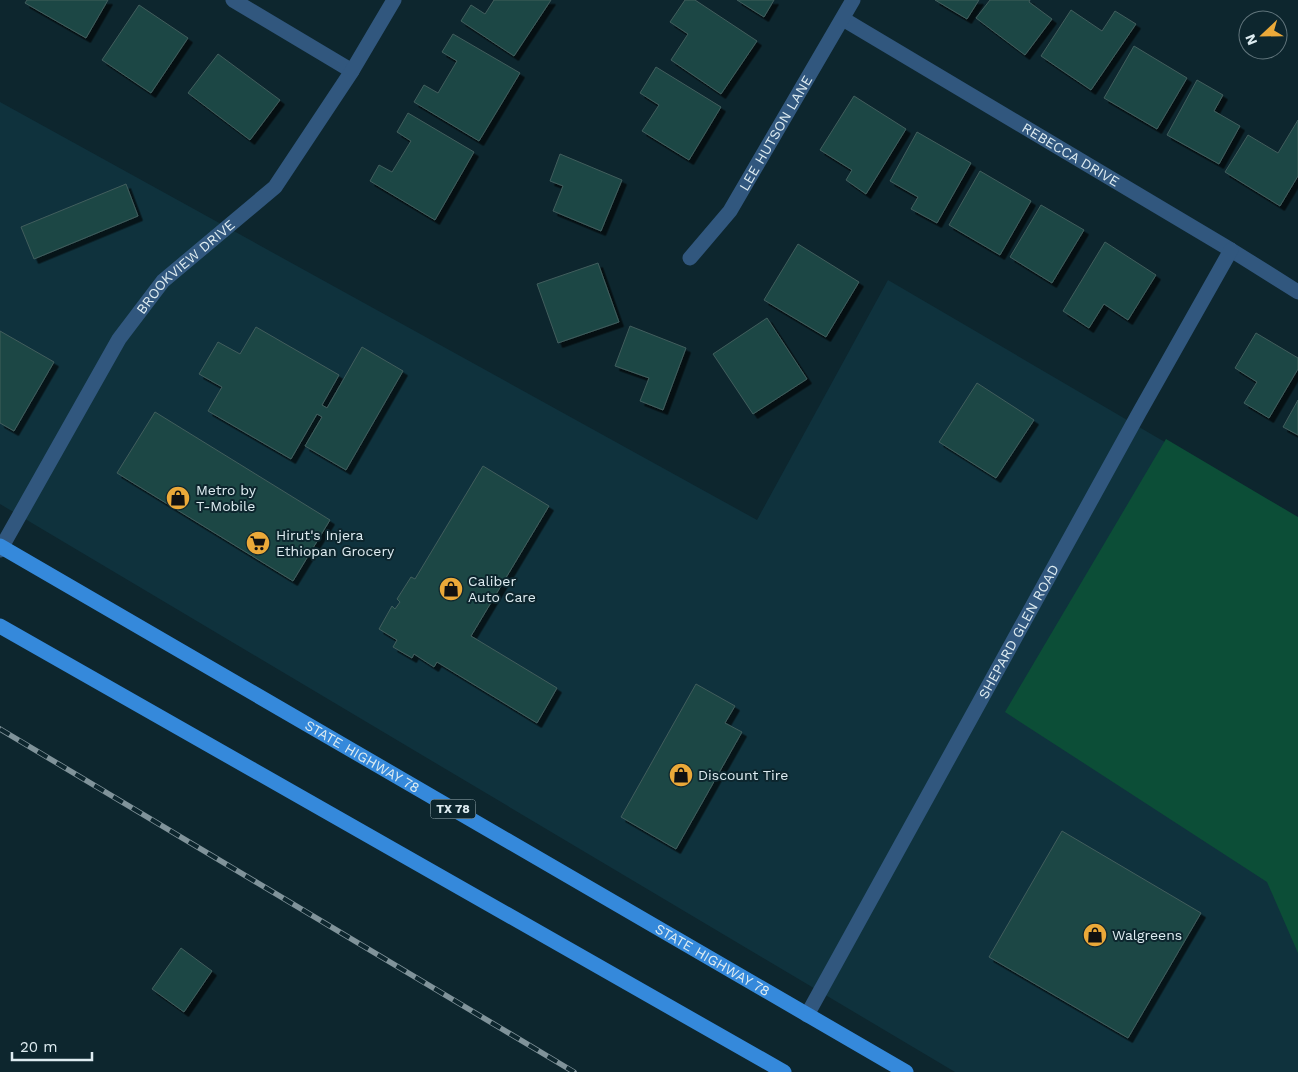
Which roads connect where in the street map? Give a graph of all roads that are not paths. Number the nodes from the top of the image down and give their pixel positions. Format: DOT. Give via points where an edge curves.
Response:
graph roads {
  1 [pos="234,0"];
  2 [pos="394,0"];
  3 [pos="853,0"];
  4 [pos="843,18"];
  5 [pos="352,72"];
  6 [pos="1231,250"];
  7 [pos="690,258"];
  8 [pos="1298,292"];
  9 [pos="1,548"];
  10 [pos="0,626"];
  11 [pos="807,1015"];
  12 [pos="784,1072"];
  13 [pos="906,1072"];
  1 -- 5 [label="street"];
  2 -- 5 [label="street, BROOKVIEW DRIVE"];
  3 -- 4 [label="street, LEE HUTSON LANE"];
  4 -- 6 [label="street, REBECCA DRIVE"];
  4 -- 7 [label="street, LEE HUTSON LANE" via="730,211"];
  5 -- 9 [label="street, BROOKVIEW DRIVE" via="275,186 163,281 119,339"];
  6 -- 8 [label="street, REBECCA DRIVE"];
  6 -- 11 [label="street, SHEPARD GLEN ROAD"];
  9 -- 11 [label="main road, STATE HIGHWAY 78 / TX 78"];
  10 -- 12 [label="main road"];
  11 -- 13 [label="main road, STATE HIGHWAY 78 / TX 78"];
}
